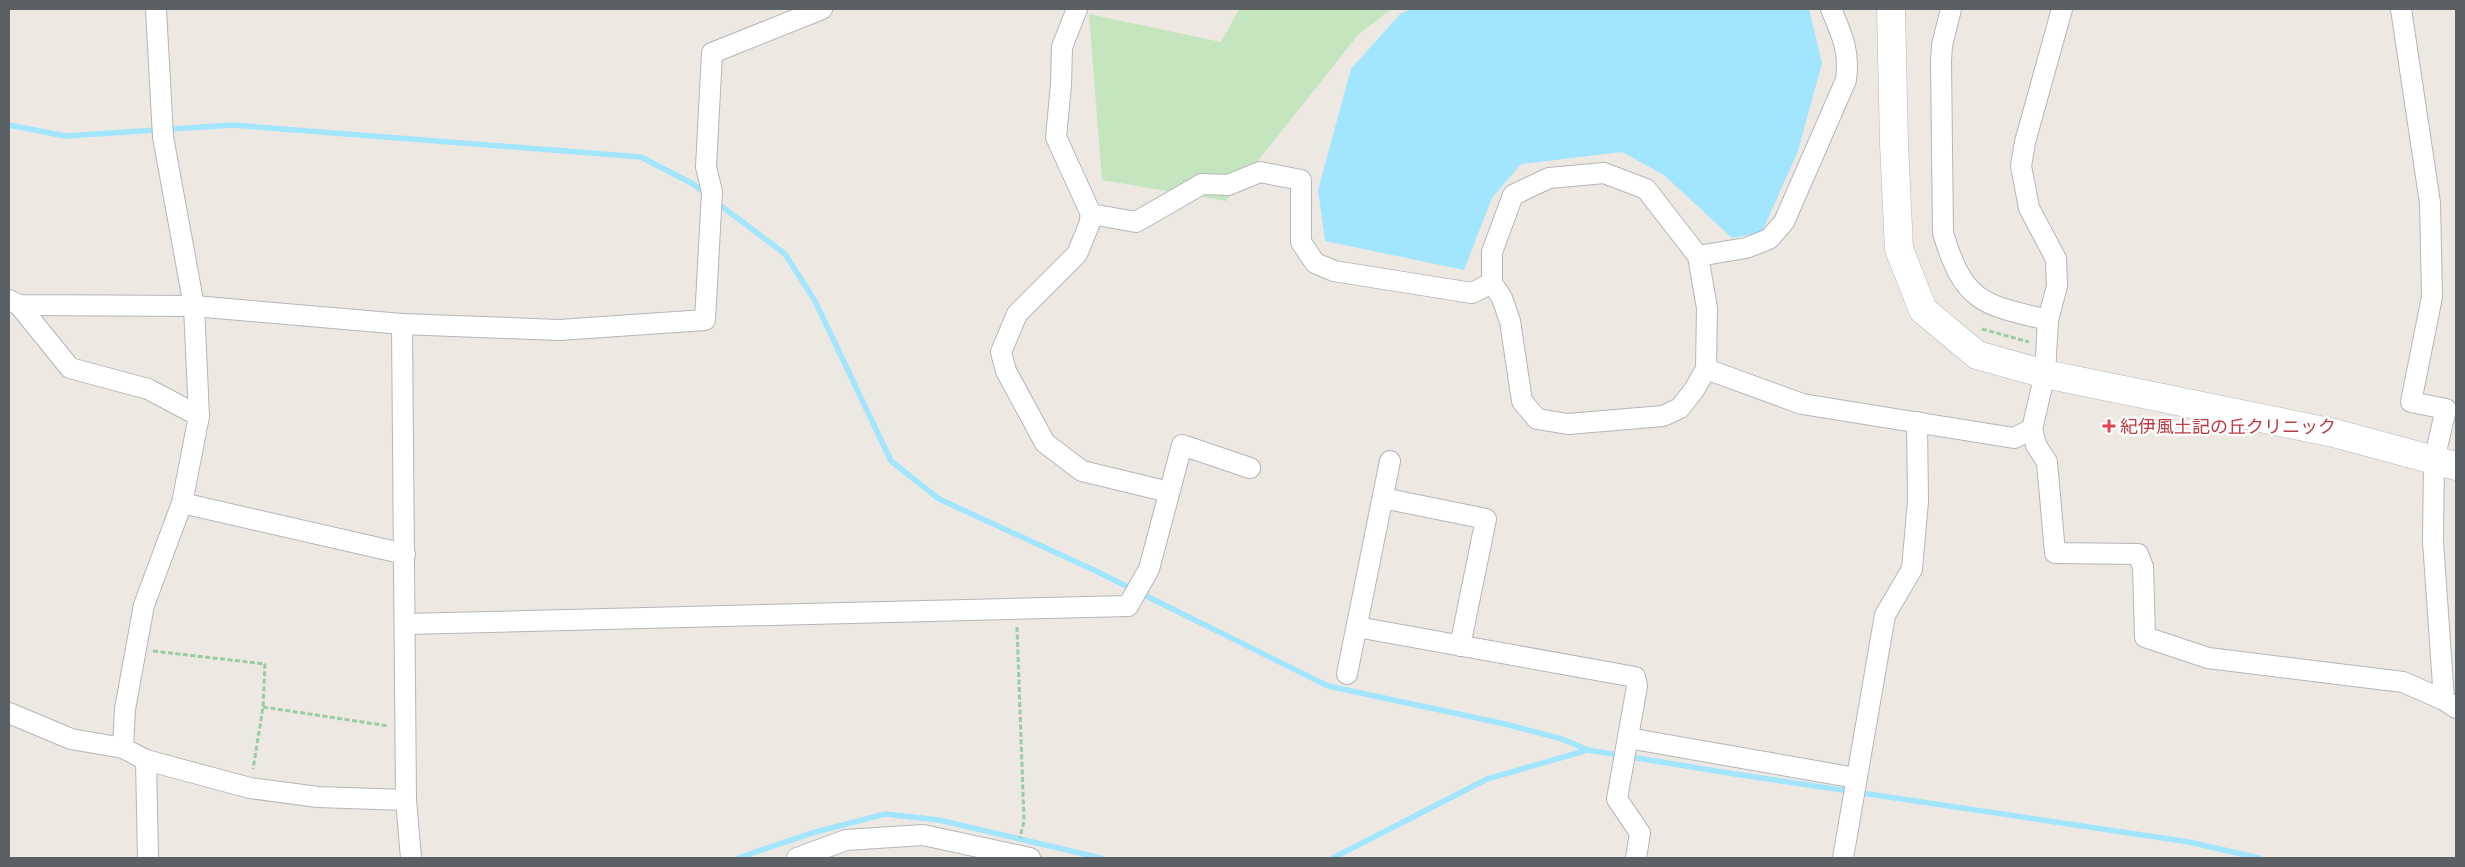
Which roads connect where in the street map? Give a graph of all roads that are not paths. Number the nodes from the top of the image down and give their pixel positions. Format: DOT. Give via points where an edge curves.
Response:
graph roads {
  1 [pos="156,9"];
  2 [pos="822,9"];
  3 [pos="1077,9"];
  4 [pos="1831,9"];
  5 [pos="1890,9"];
  6 [pos="1952,9"];
  7 [pos="2062,9"];
  8 [pos="2401,9"];
  9 [pos="1090,214"];
  10 [pos="1698,256"];
  11 [pos="1492,283"];
  12 [pos="14,302"];
  13 [pos="194,306"];
  14 [pos="2048,320"];
  15 [pos="402,324"];
  16 [pos="1706,369"];
  17 [pos="2045,374"];
  18 [pos="199,416"];
  19 [pos="1917,422"];
  20 [pos="2032,429"];
  21 [pos="1390,461"];
  22 [pos="2445,463"];
  23 [pos="1250,468"];
  24 [pos="1169,492"];
  25 [pos="1383,498"];
  26 [pos="182,503"];
  27 [pos="405,554"];
  28 [pos="406,624"];
  29 [pos="1357,627"];
  30 [pos="1460,646"];
  31 [pos="1347,674"];
  32 [pos="2450,704"];
  33 [pos="9,713"];
  34 [pos="1628,738"];
  35 [pos="123,748"];
  36 [pos="146,760"];
  37 [pos="1856,778"];
  38 [pos="406,800"];
  39 [pos="148,858"];
  40 [pos="410,858"];
  41 [pos="797,858"];
  42 [pos="1030,858"];
  43 [pos="1636,858"];
  44 [pos="1844,858"];
  1 -- 13 [label="street" via="163,137"];
  2 -- 15 [label="street" via="712,53 706,167 712,192 705,320 559,330"];
  3 -- 9 [label="street" via="1062,48 1056,137"];
  4 -- 10 [label="street" via="1849,60 1846,80 1784,222 1769,239 1746,248"];
  5 -- 17 [label="street" via="1899,248 1923,310 1977,355"];
  6 -- 14 [label="street" via="1941,61 1944,234 1950,254 1957,274 1985,303"];
  7 -- 14 [label="street" via="2024,142 2022,166 2029,208 2056,259 2057,286"];
  8 -- 22 [label="street" via="2430,203 2432,296 2411,402 2446,409"];
  9 -- 11 [label="street" via="1136,222 1202,184 1228,185 1260,172 1301,180 1301,242 1315,263 1334,271 1472,293"];
  9 -- 24 [label="street" via="1089,225 1076,254 1017,314 1001,352 1006,371 1045,443 1082,471"];
  10 -- 11 [label="street" via="1646,189 1604,172 1549,178 1513,194 1492,252"];
  10 -- 16 [label="street" via="1707,308"];
  11 -- 16 [label="street" via="1502,298 1510,321 1522,401 1537,419 1568,424 1663,416 1680,408"];
  12 -- 13 [label="street"];
  12 -- 18 [label="street" via="70,368 148,389"];
  13 -- 15 [label="street"];
  13 -- 18 [label="street"];
  14 -- 17 [label="street"];
  15 -- 27 [label="street"];
  16 -- 19 [label="street" via="1802,404"];
  17 -- 20 [label="street"];
  17 -- 22 [label="street" via="2334,432"];
  18 -- 26 [label="street"];
  19 -- 20 [label="street" via="2014,438"];
  19 -- 37 [label="street" via="1918,501 1912,569 1885,615"];
  20 -- 32 [label="street" via="2036,445 2047,462 2056,553 2138,554 2143,566 2145,637 2208,658 2403,682"];
  21 -- 25 [label="street"];
  22 -- 32 [label="street" via="2433,541"];
  23 -- 24 [label="street" via="1182,445"];
  24 -- 28 [label="street" via="1149,569 1128,606"];
  25 -- 29 [label="street"];
  25 -- 30 [label="street" via="1486,519"];
  26 -- 27 [label="street"];
  26 -- 35 [label="street" via="144,605 125,710"];
  27 -- 28 [label="street"];
  28 -- 38 [label="street"];
  29 -- 30 [label="street"];
  29 -- 31 [label="street"];
  30 -- 34 [label="street" via="1635,677 1637,686"];
  33 -- 35 [label="street" via="71,739"];
  34 -- 37 [label="street"];
  34 -- 43 [label="street" via="1617,799 1640,833"];
  35 -- 36 [label="street"];
  36 -- 38 [label="street" via="250,788 318,797"];
  36 -- 39 [label="street"];
  37 -- 44 [label="street"];
  38 -- 40 [label="street"];
  41 -- 42 [label="street" via="846,840 924,835"];
}
